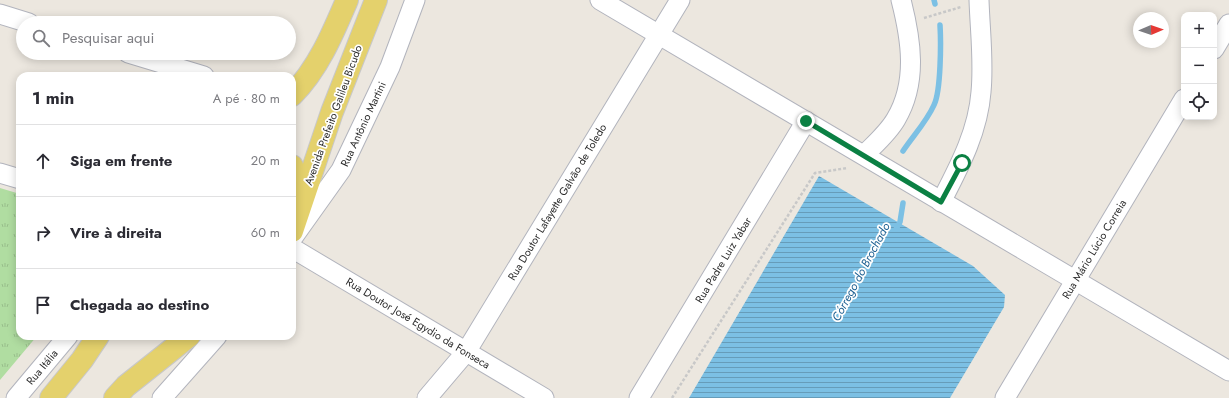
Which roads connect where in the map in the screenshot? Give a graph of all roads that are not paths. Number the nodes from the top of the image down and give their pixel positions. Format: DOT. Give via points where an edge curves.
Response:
graph roads {
  1 [pos="347,0"];
  2 [pos="376,0"];
  3 [pos="416,0"];
  4 [pos="600,0"];
  5 [pos="680,0"];
  6 [pos="901,0"];
  7 [pos="979,1"];
  8 [pos="0,14"];
  9 [pos="16,19"];
  10 [pos="1229,24"];
  11 [pos="659,35"];
  12 [pos="1215,48"];
  13 [pos="151,60"];
  14 [pos="191,72"];
  15 [pos="296,90"];
  16 [pos="1181,104"];
  17 [pos="806,121"];
  18 [pos="870,159"];
  19 [pos="0,172"];
  20 [pos="296,176"];
  21 [pos="16,178"];
  22 [pos="941,202"];
  23 [pos="300,207"];
  24 [pos="296,219"];
  25 [pos="296,233"];
  26 [pos="296,250"];
  27 [pos="1076,280"];
  28 [pos="65,340"];
  29 [pos="95,340"];
  30 [pos="184,340"];
  31 [pos="213,340"];
  32 [pos="466,352"];
  33 [pos="1229,371"];
  34 [pos="16,398"];
  35 [pos="50,398"];
  36 [pos="115,398"];
  37 [pos="162,398"];
  38 [pos="427,398"];
  39 [pos="544,398"];
  40 [pos="639,398"];
  41 [pos="1005,398"];
  1 -- 15 [label="main road" via="333,34 316,64"];
  2 -- 23 [label="main road, Avenida Prefeito Galileu Bicudo" via="332,112"];
  3 -- 25 [label="street, Rua Antônio Martini" via="390,67 341,170"];
  4 -- 11 [label="street"];
  5 -- 11 [label="street, Rua Doutor Lafayette Galvão de Toledo"];
  6 -- 18 [label="street" via="911,57 910,80 897,118"];
  7 -- 22 [label="street" via="981,94 975,126 962,163"];
  8 -- 9 [label="street"];
  10 -- 12 [label="street"];
  11 -- 17 [label="street"];
  11 -- 32 [label="street, Rua Doutor Lafayette Galvão de Toledo"];
  13 -- 14 [label="street"];
  16 -- 27 [label="street, Rua Mário Lúcio Correia"];
  17 -- 18 [label="street"];
  17 -- 40 [label="street, Rua Padre Luiz Yabar"];
  18 -- 22 [label="street"];
  19 -- 21 [label="street"];
  20 -- 23 [label="main road" via="300,190"];
  22 -- 27 [label="street"];
  23 -- 24 [label="main road, Avenida Prefeito Galileu Bicudo"];
  26 -- 32 [label="street, Rua Doutor José Egydio da Fonseca"];
  27 -- 33 [label="street"];
  27 -- 41 [label="street, Rua Mário Lúcio Correia"];
  28 -- 34 [label="street, Rua Itália"];
  29 -- 35 [label="main road"];
  30 -- 36 [label="main road" via="126,386"];
  31 -- 37 [label="street"];
  32 -- 38 [label="street, Rua Doutor Lafayette Galvão de Toledo"];
  32 -- 39 [label="street, Rua Doutor José Egydio da Fonseca"];
}
